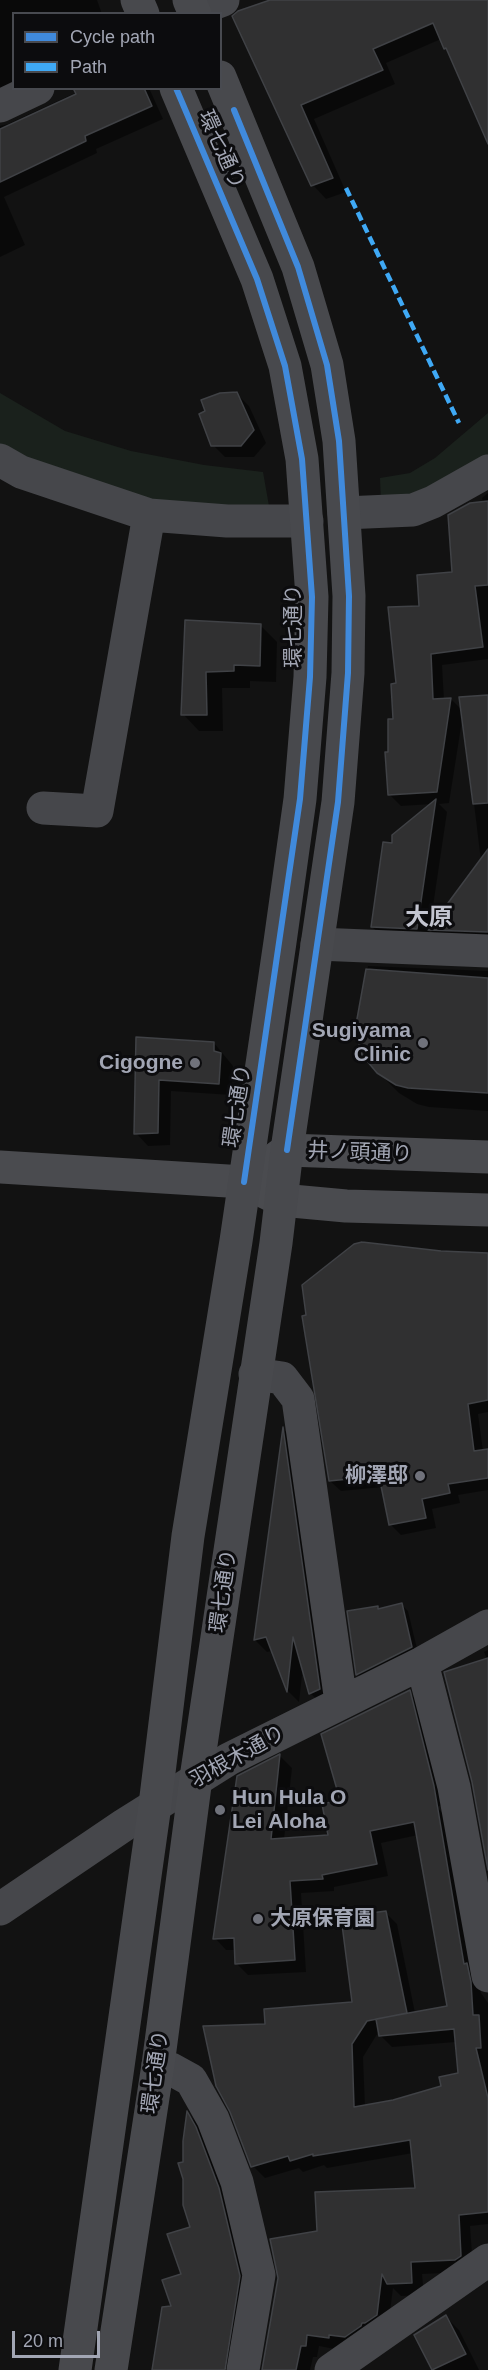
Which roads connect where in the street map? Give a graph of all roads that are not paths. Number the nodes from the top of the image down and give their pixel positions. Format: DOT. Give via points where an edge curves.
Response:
graph roads {
  1 [pos="222,82"];
  2 [pos="34,90"];
  3 [pos="177,90"];
  4 [pos="0,106"];
  5 [pos="0,460"];
  6 [pos="488,471"];
  7 [pos="344,513"];
  8 [pos="149,515"];
  9 [pos="307,521"];
  10 [pos="43,808"];
  11 [pos="317,944"];
  12 [pos="488,951"];
  13 [pos="287,1150"];
  14 [pos="488,1157"];
  15 [pos="0,1167"];
  16 [pos="244,1182"];
  17 [pos="281,1200"];
  18 [pos="488,1210"];
  19 [pos="255,1374"];
  20 [pos="488,1626"];
  21 [pos="422,1663"];
  22 [pos="341,1702"];
  23 [pos="196,1778"];
  24 [pos="155,1805"];
  25 [pos="0,1909"];
  26 [pos="488,1976"];
  27 [pos="158,2065"];
  28 [pos="488,2260"];
  29 [pos="75,2370"];
  30 [pos="111,2370"];
  31 [pos="243,2370"];
  32 [pos="331,2370"];
  1 -- 7 [label="main road, 環七通り" via="298,267 327,365 339,441"];
  2 -- 4 [label="street"];
  3 -- 9 [label="main road, 環七通り" via="257,279 285,366 302,459"];
  5 -- 8 [label="street" via="28,475"];
  6 -- 7 [label="street" via="413,510"];
  7 -- 11 [label="main road, 環七通り" via="348,673 338,802"];
  8 -- 9 [label="street" via="227,521"];
  8 -- 10 [label="street" via="97,811"];
  9 -- 16 [label="main road, 環七通り" via="312,597 310,677 300,799"];
  11 -- 12 [label="street"];
  11 -- 13 [label="main road, 環七通り"];
  13 -- 14 [label="main road, 井ノ頭通り"];
  13 -- 16 [label="main road, 井ノ頭通り"];
  13 -- 17 [label="main road, 環七通り"];
  15 -- 16 [label="main road"];
  16 -- 17 [label="main road"];
  16 -- 24 [label="main road, 環七通り" via="188,1536"];
  17 -- 18 [label="main road"];
  17 -- 19 [label="main road, 環七通り"];
  19 -- 22 [label="street" via="282,1378 298,1399"];
  19 -- 23 [label="main road, 環七通り"];
  20 -- 21 [label="street, 羽根木通り"];
  21 -- 22 [label="street, 羽根木通り"];
  21 -- 26 [label="street" via="454,1787"];
  22 -- 23 [label="street, 羽根木通り"];
  23 -- 24 [label="street, 羽根木通り"];
  23 -- 27 [label="main road, 環七通り"];
  24 -- 25 [label="street, 羽根木通り"];
  24 -- 29 [label="main road, 環七通り"];
  27 -- 30 [label="main road, 環七通り"];
  27 -- 31 [label="street" via="191,2080 213,2119 237,2182 259,2275"];
  28 -- 32 [label="street"];
}
